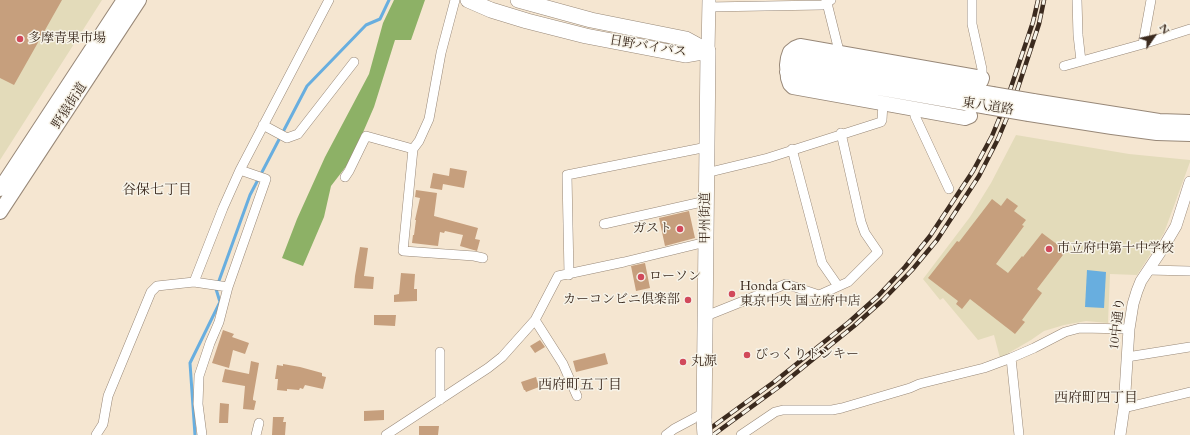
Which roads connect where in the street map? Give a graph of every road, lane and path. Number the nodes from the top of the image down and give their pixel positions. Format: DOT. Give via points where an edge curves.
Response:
graph roads {
  1 [pos="124,0"];
  2 [pos="139,0"];
  3 [pos="329,0"];
  4 [pos="455,0"];
  5 [pos="468,0"];
  6 [pos="518,0"];
  7 [pos="972,0"];
  8 [pos="1077,0"];
  9 [pos="1151,0"];
  10 [pos="829,1"];
  11 [pos="708,3"];
  12 [pos="1190,29"];
  13 [pos="1143,44"];
  14 [pos="708,51"];
  15 [pos="838,53"];
  16 [pos="1081,61"];
  17 [pos="354,62"];
  18 [pos="788,65"];
  19 [pos="1064,66"];
  20 [pos="982,79"];
  21 [pos="883,103"];
  22 [pos="1031,107"];
  23 [pos="916,109"];
  24 [pos="970,116"];
  25 [pos="1190,122"];
  26 [pos="263,125"];
  27 [pos="841,134"];
  28 [pos="1190,134"];
  29 [pos="707,147"];
  30 [pos="413,149"];
  31 [pos="792,149"];
  32 [pos="240,170"];
  33 [pos="706,174"];
  34 [pos="345,177"];
  35 [pos="1190,182"];
  36 [pos="949,188"];
  37 [pos="0,189"];
  38 [pos="706,201"];
  39 [pos="0,212"];
  40 [pos="604,224"];
  41 [pos="706,242"];
  42 [pos="484,258"];
  43 [pos="1148,270"];
  44 [pos="1190,271"];
  45 [pos="569,275"];
  46 [pos="194,282"];
  47 [pos="838,286"];
  48 [pos="225,287"];
  49 [pos="706,316"];
  50 [pos="535,320"];
  51 [pos="1129,329"];
  52 [pos="1190,347"];
  53 [pos="440,352"];
  54 [pos="1127,357"];
  55 [pos="1011,358"];
  56 [pos="1190,392"];
  57 [pos="577,396"];
  58 [pos="440,400"];
  59 [pos="1124,408"];
  60 [pos="258,423"];
  61 [pos="704,423"];
  62 [pos="96,435"];
  63 [pos="202,435"];
  64 [pos="256,435"];
  65 [pos="386,435"];
  66 [pos="666,435"];
  67 [pos="741,435"];
  68 [pos="1019,435"];
  69 [pos="1120,435"];
  1 -- 37 [label="main road, 野猿街道"];
  2 -- 39 [label="main road, 野猿街道"];
  3 -- 26 [label="street"];
  4 -- 30 [label="street" via="441,53 429,119"];
  5 -- 14 [label="highway, 日野バイパス" via="491,10 592,38 685,55"];
  6 -- 14 [label="highway, 日野バイパス" via="591,20 686,39"];
  7 -- 20 [label="street" via="972,24"];
  8 -- 16 [label="street"];
  9 -- 13 [label="street"];
  10 -- 11 [label="street" via="822,6"];
  10 -- 15 [label="street"];
  11 -- 14 [label="main road, 甲州街道"];
  12 -- 13 [label="street"];
  13 -- 16 [label="street"];
  14 -- 29 [label="highway, 甲州街道"];
  15 -- 18 [label="main road" via="800,46 790,52"];
  15 -- 20 [label="main road"];
  16 -- 19 [label="street"];
  17 -- 26 [label="street" via="298,134 287,138"];
  18 -- 21 [label="main road" via="790,84 793,87"];
  18 -- 22 [label="main road, 東八道路, bridge"];
  21 -- 23 [label="main road"];
  21 -- 27 [label="street" via="880,122"];
  22 -- 25 [label="main road, 東八道路"];
  22 -- 28 [label="main road, 東八道路" via="1120,128"];
  23 -- 24 [label="main road" via="965,118"];
  23 -- 36 [label="street" via="915,116"];
  26 -- 32 [label="street"];
  27 -- 31 [label="street"];
  27 -- 47 [label="street" via="861,222 878,252 848,282"];
  29 -- 33 [label="highway, 甲州街道"];
  29 -- 45 [label="street" via="567,175"];
  30 -- 34 [label="street" via="366,136"];
  30 -- 42 [label="street" via="403,252"];
  31 -- 33 [label="street"];
  31 -- 47 [label="street" via="822,263"];
  32 -- 46 [label="street"];
  32 -- 48 [label="street" via="266,180"];
  33 -- 38 [label="highway, 甲州街道"];
  35 -- 43 [label="street, 10中通り" via="1176,226"];
  38 -- 40 [label="street"];
  38 -- 41 [label="highway, 甲州街道"];
  41 -- 45 [label="street"];
  41 -- 49 [label="highway, 甲州街道"];
  43 -- 44 [label="street"];
  43 -- 51 [label="street, 10中通り" via="1136,291"];
  45 -- 50 [label="street" via="558,276"];
  46 -- 48 [label="street"];
  46 -- 62 [label="street" via="157,286 150,292 108,396 103,424"];
  47 -- 49 [label="street" via="819,295 786,284"];
  48 -- 63 [label="street" via="219,322 199,376 198,404"];
  49 -- 61 [label="highway, 甲州街道"];
  50 -- 57 [label="street" via="563,364"];
  50 -- 58 [label="street" via="502,357"];
  51 -- 54 [label="street, 10中通り"];
  51 -- 55 [label="street" via="1080,328 1065,332"];
  52 -- 54 [label="street"];
  53 -- 58 [label="street"];
  54 -- 59 [label="street, 10中通り"];
  55 -- 67 [label="street" via="842,408 775,412"];
  55 -- 68 [label="street"];
  56 -- 59 [label="street"];
  58 -- 65 [label="street"];
  59 -- 69 [label="street, 10中通り"];
  60 -- 64 [label="street"];
  61 -- 66 [label="street" via="674,429"];
}
